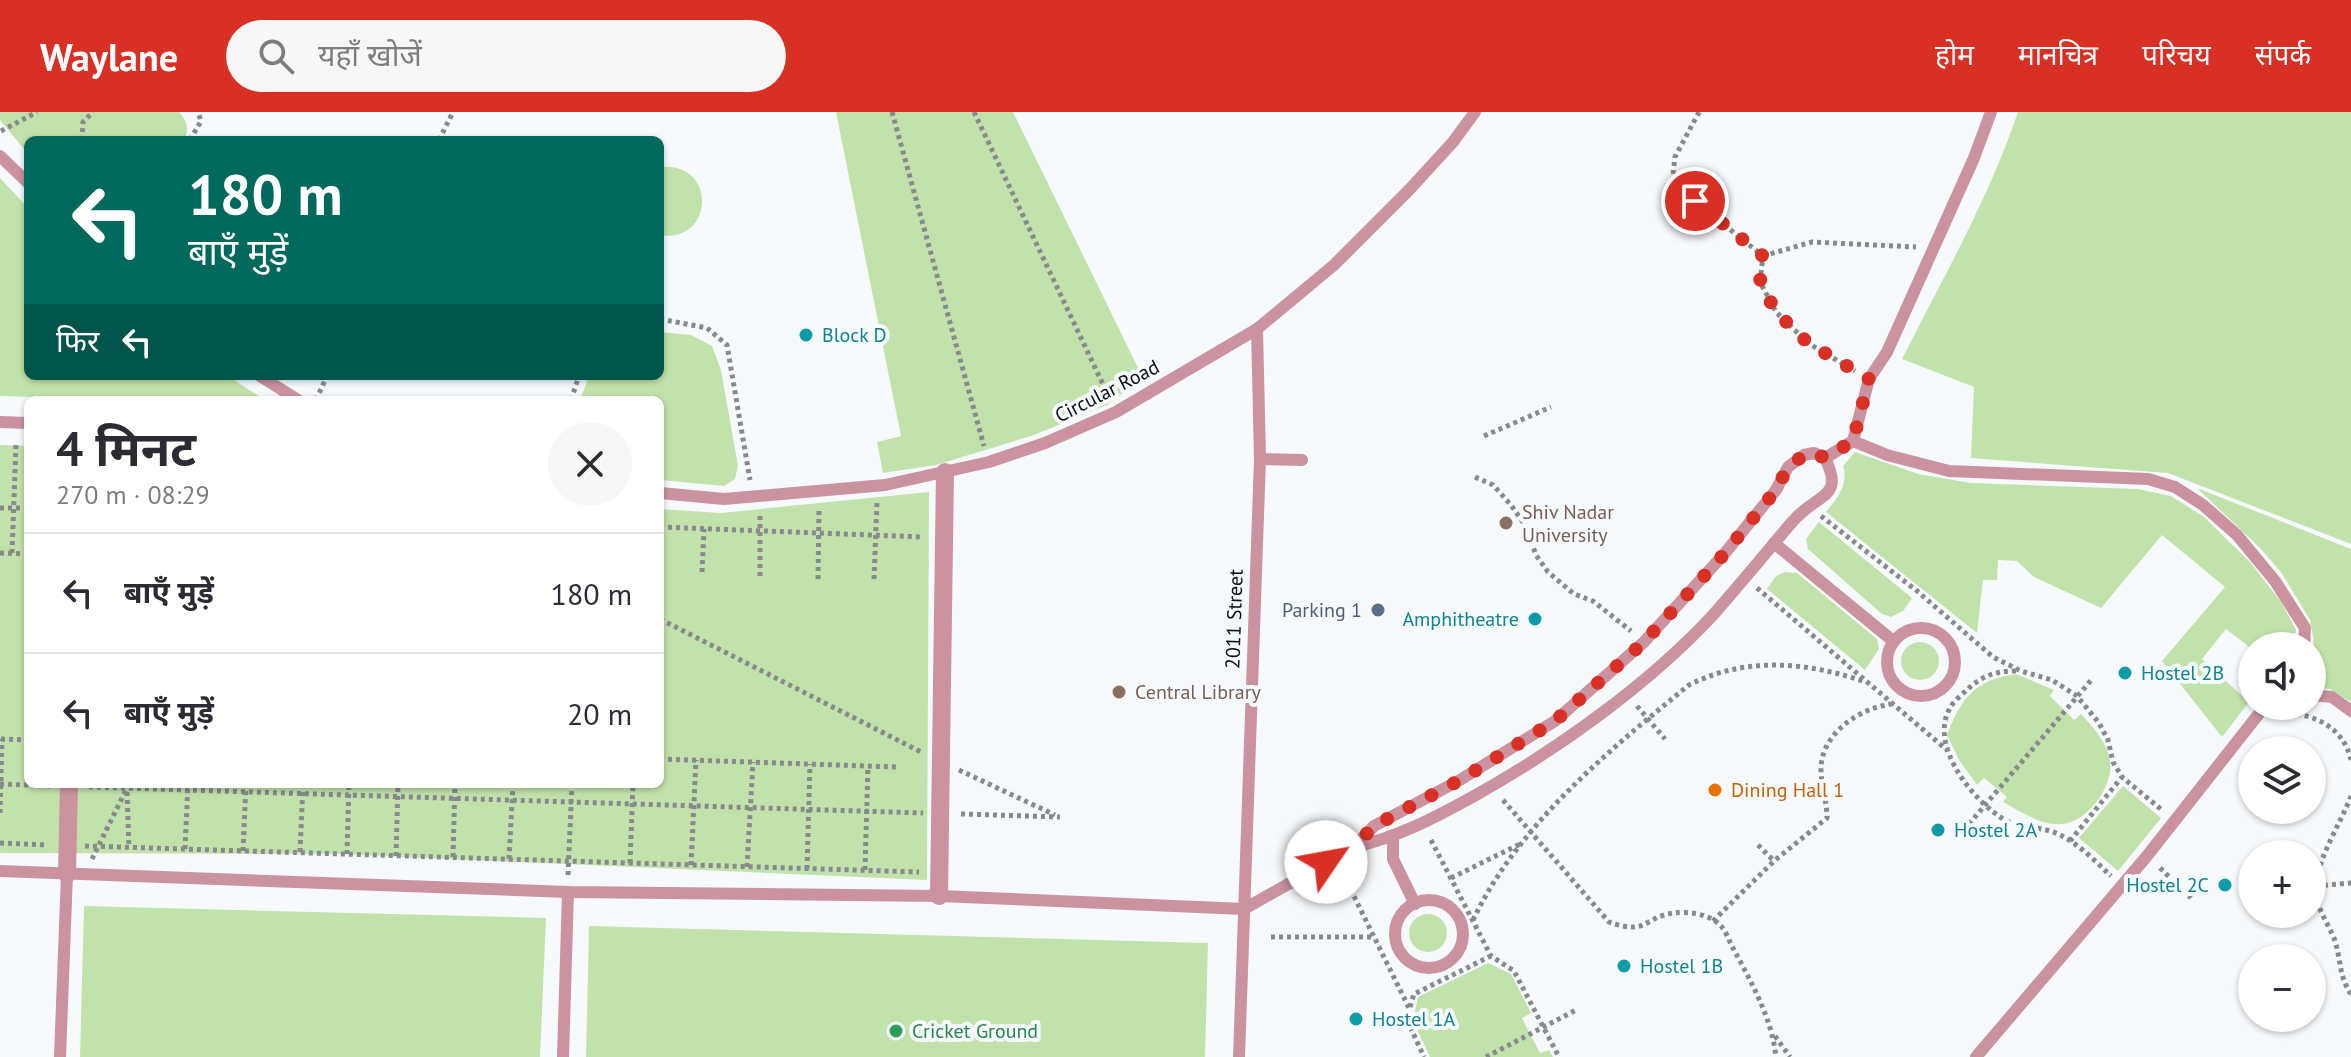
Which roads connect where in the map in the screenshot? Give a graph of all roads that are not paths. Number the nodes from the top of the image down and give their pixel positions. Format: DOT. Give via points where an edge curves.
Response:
graph roads {
  1 [pos="1475,112"];
  2 [pos="1991,112"];
  3 [pos="0,156"];
  4 [pos="24,179"];
  5 [pos="1257,329"];
  6 [pos="266,380"];
  7 [pos="292,396"];
  8 [pos="0,422"];
  9 [pos="24,423"];
  10 [pos="1853,441"];
  11 [pos="1825,458"];
  12 [pos="1260,459"];
  13 [pos="1302,460"];
  14 [pos="945,472"];
  15 [pos="664,493"];
  16 [pos="1774,543"];
  17 [pos="2305,632"];
  18 [pos="1893,641"];
  19 [pos="2326,696"];
  20 [pos="2351,711"];
  21 [pos="2254,720"];
  22 [pos="69,788"];
  23 [pos="1328,835"];
  24 [pos="1393,837"];
  25 [pos="1354,847"];
  26 [pos="1326,862"];
  27 [pos="0,871"];
  28 [pos="76,874"];
  29 [pos="568,892"];
  30 [pos="939,896"];
  31 [pos="1415,904"];
  32 [pos="1244,909"];
  33 [pos="60,1057"];
  34 [pos="563,1057"];
  35 [pos="1239,1057"];
  36 [pos="1976,1057"];
  1 -- 5 [label="lane, Circular Road" via="1409,190 1334,265"];
  2 -- 10 [label="lane" via="1887,352 1869,379"];
  3 -- 4 [label="lane"];
  5 -- 12 [label="lane, 2011 Street"];
  5 -- 14 [label="lane, Circular Road" via="1116,412 1045,443"];
  6 -- 7 [label="lane"];
  8 -- 9 [label="lane"];
  10 -- 11 [label="lane"];
  10 -- 17 [label="lane" via="1949,471 2135,478 2175,487 2237,535 2275,581"];
  11 -- 16 [label="lane" via="1832,473 1829,493 1801,513"];
  11 -- 25 [label="lane" via="1804,455 1788,467 1725,553 1644,642 1555,721 1374,826"];
  12 -- 13 [label="lane"];
  12 -- 32 [label="lane, 2011 Street"];
  14 -- 15 [label="lane, Circular Road" via="878,485 757,497"];
  14 -- 30 [label="street"];
  16 -- 18 [label="lane"];
  16 -- 24 [label="lane" via="1666,661 1567,738"];
  18 -- 18 [label="lane" via="1912,629 1935,630 1955,657 1951,679 1924,696 1902,691 1887,662"];
  19 -- 20 [label="lane"];
  21 -- 36 [label="lane"];
  22 -- 28 [label="street" via="67,845"];
  23 -- 26 [label="lane"];
  24 -- 25 [label="lane"];
  24 -- 31 [label="lane" via="1393,859"];
  25 -- 26 [label="lane"];
  26 -- 32 [label="lane"];
  27 -- 28 [label="lane"];
  28 -- 29 [label="lane"];
  28 -- 33 [label="lane"];
  29 -- 30 [label="lane"];
  29 -- 34 [label="lane"];
  30 -- 32 [label="lane"];
  31 -- 31 [label="lane" via="1439,901 1457,915 1461,948 1446,965 1424,969 1397,949 1395,926"];
  32 -- 35 [label="lane, 2011 Street"];
}
